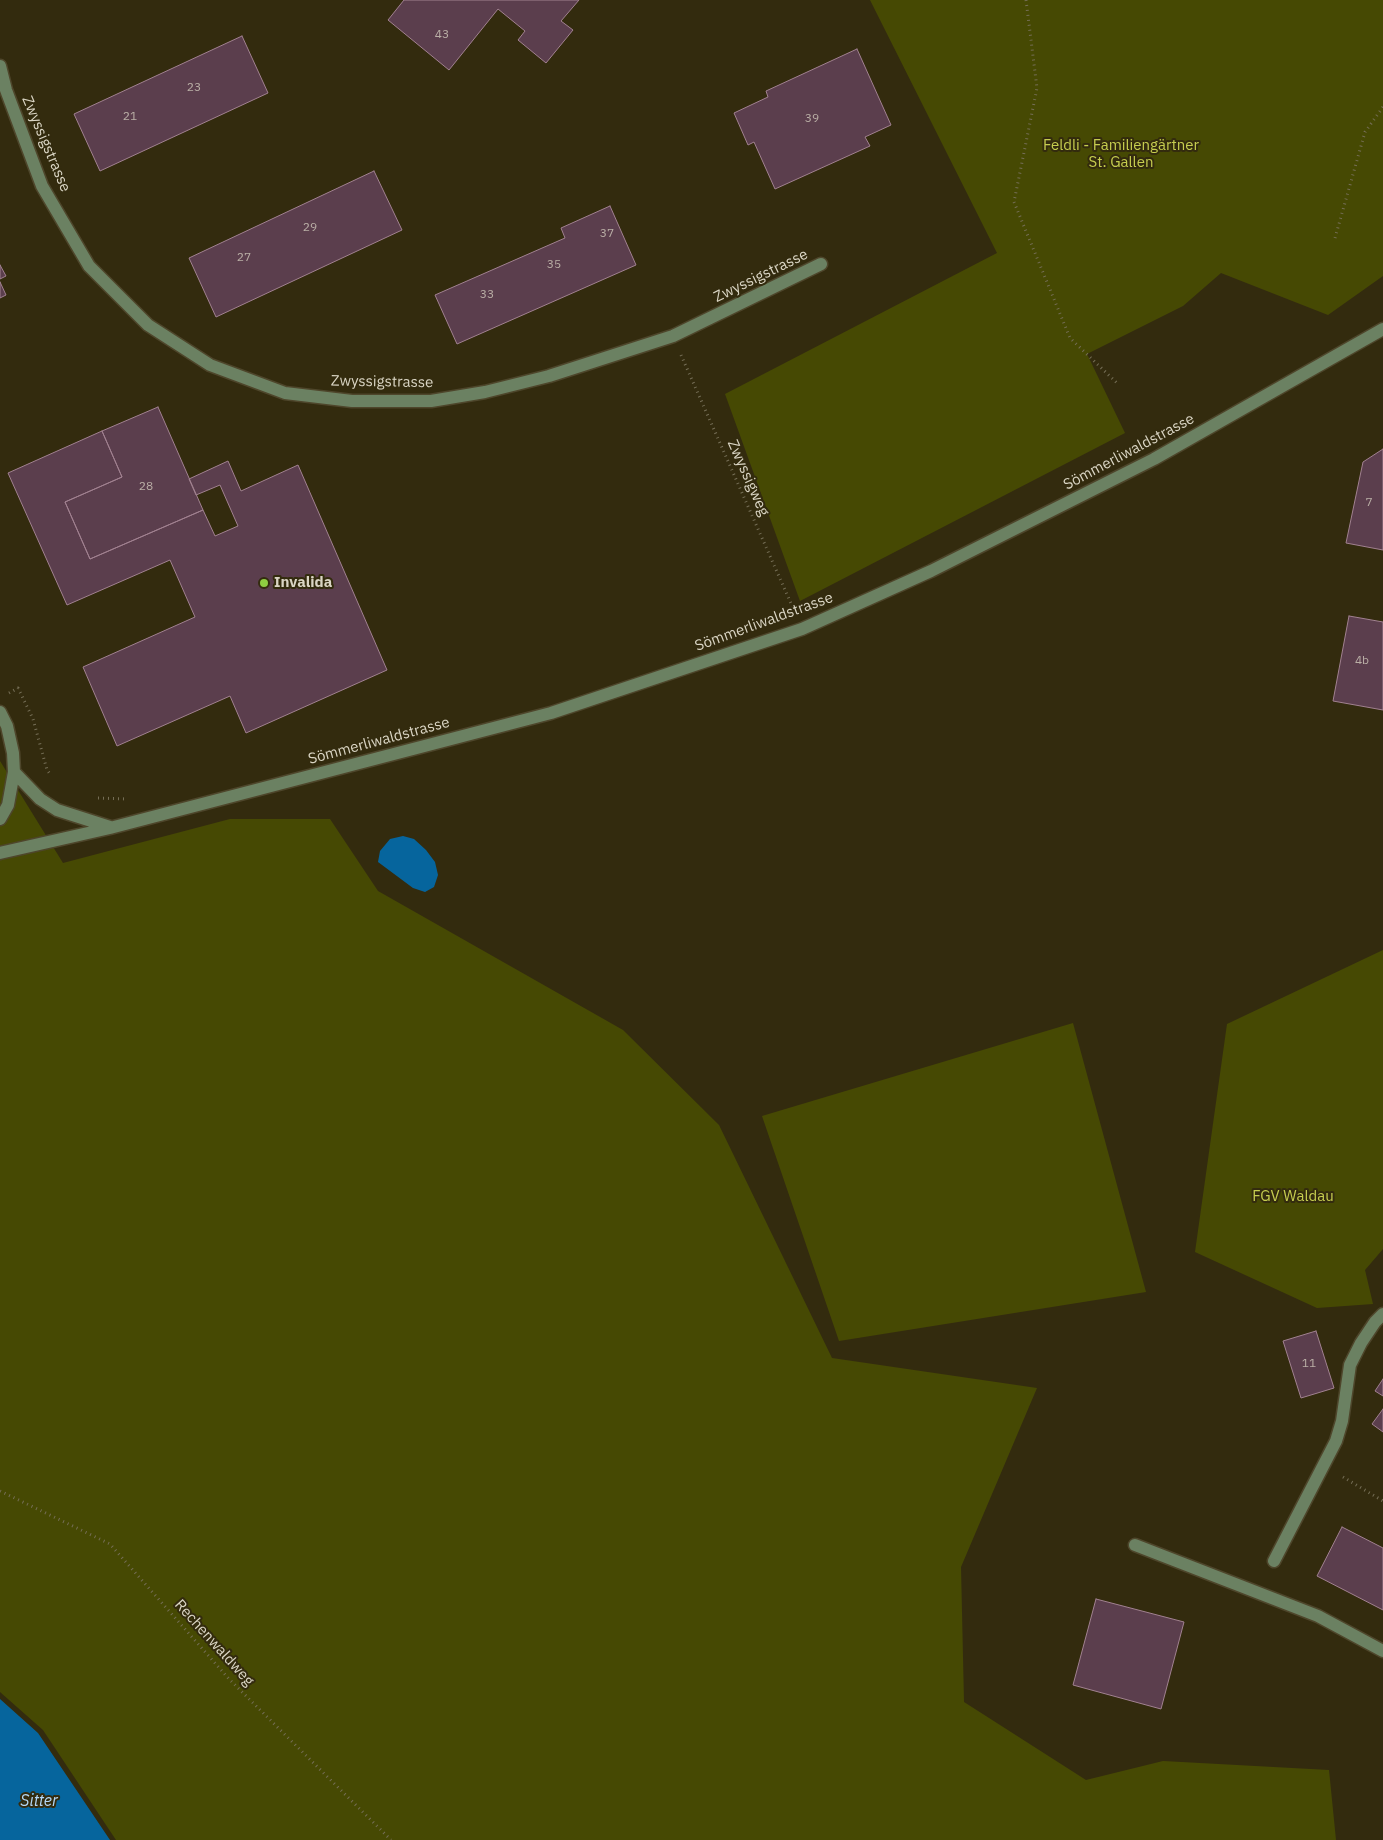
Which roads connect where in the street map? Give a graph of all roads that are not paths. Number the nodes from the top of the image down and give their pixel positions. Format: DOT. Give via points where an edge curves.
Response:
graph roads {
  1 [pos="0,66"];
  2 [pos="822,264"];
  3 [pos="1383,329"];
  4 [pos="0,712"];
  5 [pos="14,772"];
  6 [pos="0,819"];
  7 [pos="110,828"];
  8 [pos="0,853"];
  9 [pos="1383,1314"];
  10 [pos="1135,1545"];
  11 [pos="1274,1561"];
  12 [pos="1383,1651"];
  1 -- 2 [label="street, Zwyssigstrasse" via="42,186 89,266 148,325 210,365 285,393 352,401 431,401 485,392 549,376 673,336"];
  3 -- 7 [label="street, Sömmerliwaldstrasse" via="1154,459 931,571 802,628 551,713"];
  4 -- 5 [label="street" via="7,726"];
  5 -- 6 [label="street" via="8,805"];
  5 -- 7 [label="street" via="57,810"];
  7 -- 8 [label="street, Sömmerliwaldstrasse"];
  9 -- 11 [label="street" via="1361,1343 1350,1365 1336,1441"];
  10 -- 12 [label="street" via="1318,1616"];
}
